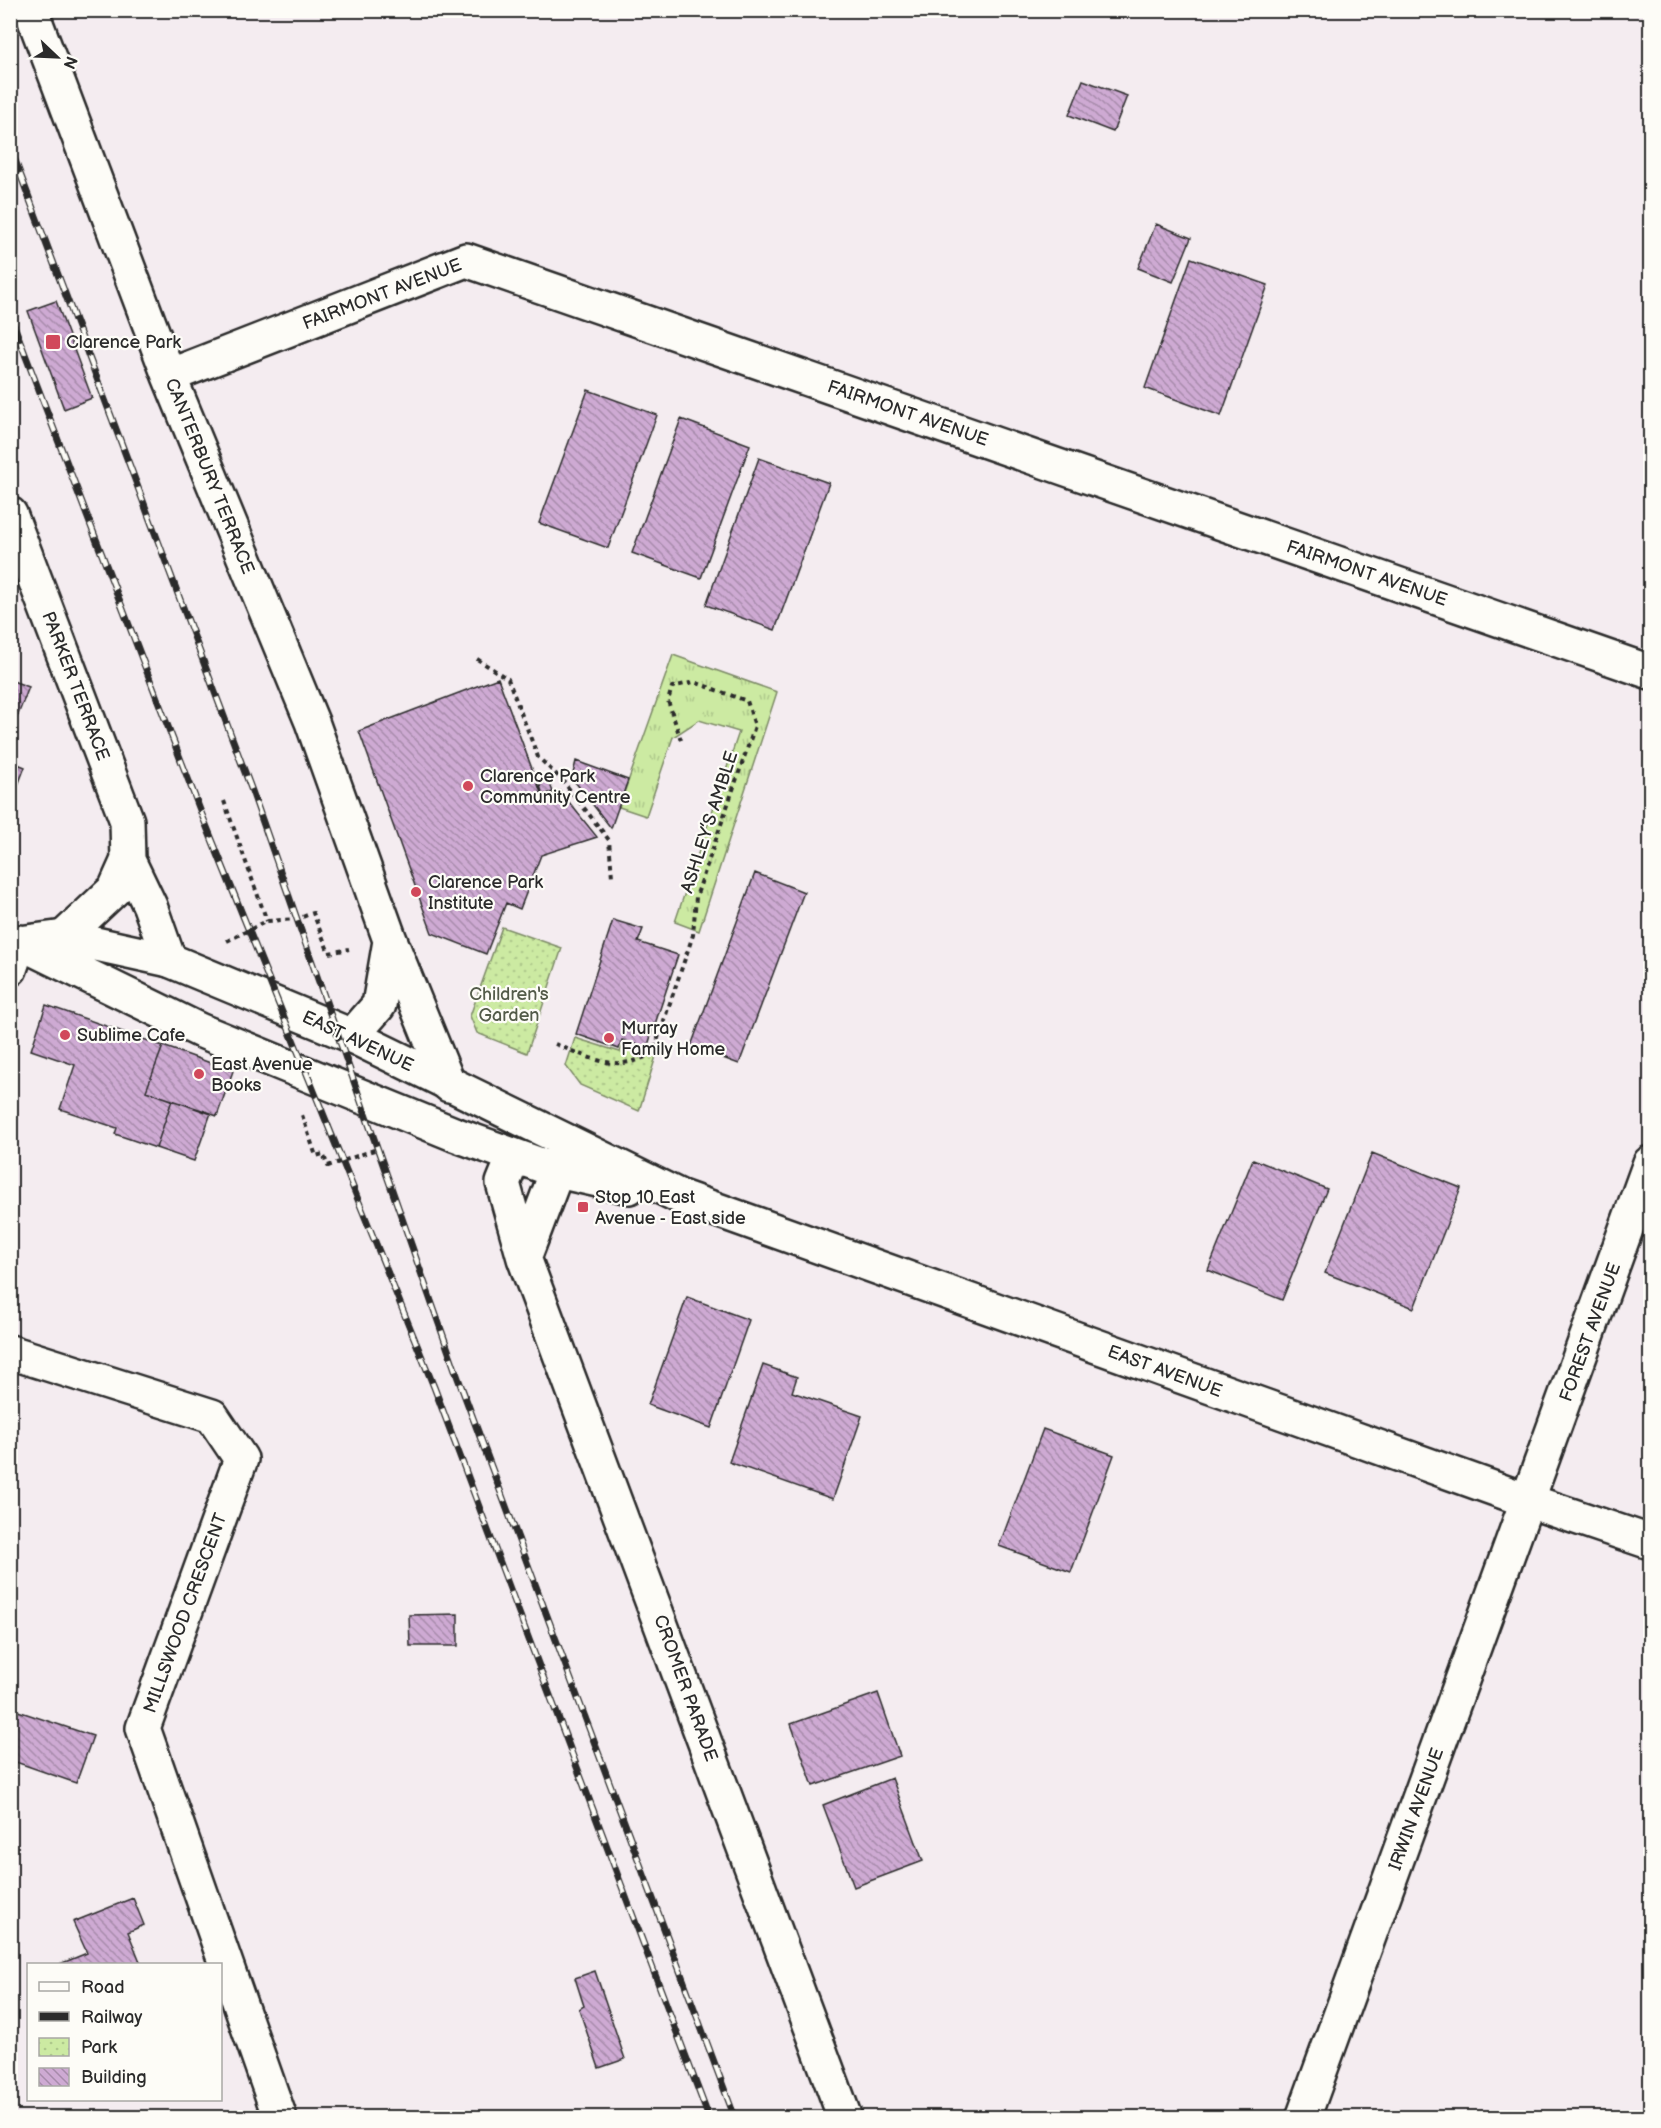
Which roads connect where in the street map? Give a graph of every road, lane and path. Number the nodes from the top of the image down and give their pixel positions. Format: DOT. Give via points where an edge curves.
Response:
graph roads {
  1 [pos="31,10"];
  2 [pos="169,376"];
  3 [pos="10,514"];
  4 [pos="477,659"];
  5 [pos="1650,672"];
  6 [pos="682,744"];
  7 [pos="224,801"];
  8 [pos="128,861"];
  9 [pos="612,877"];
  10 [pos="267,921"];
  11 [pos="237,937"];
  12 [pos="64,938"];
  13 [pos="390,940"];
  14 [pos="14,951"];
  15 [pos="169,960"];
  16 [pos="352,1036"];
  17 [pos="555,1044"];
  18 [pos="449,1085"];
  19 [pos="301,1112"];
  20 [pos="385,1146"];
  21 [pos="514,1156"];
  22 [pos="1650,1163"];
  23 [pos="556,1171"];
  24 [pos="681,1197"];
  25 [pos="524,1258"];
  26 [pos="10,1352"];
  27 [pos="1529,1501"];
  28 [pos="1650,1542"];
  29 [pos="280,2118"];
  30 [pos="845,2118"];
  31 [pos="1303,2118"];
  1 -- 2 [label="street, CANTERBURY TERRACE"];
  2 -- 5 [label="street, FAIRMONT AVENUE" via="466,260"];
  2 -- 13 [label="street, CANTERBURY TERRACE" via="312,722"];
  3 -- 8 [label="street, PARKER TERRACE" via="127,821"];
  4 -- 9 [label="path" via="508,679 538,757 563,781 609,840"];
  6 -- 17 [label="path, ASHLEY’S AMBLE" via="669,701 672,687 694,682 747,701 755,726 696,897 693,934 653,1053 638,1062 617,1064"];
  7 -- 10 [label="path"];
  8 -- 12 [label="street, PARKER TERRACE" via="115,889"];
  8 -- 15 [label="street, PARKER TERRACE" via="150,906"];
  10 -- 11 [label="path"];
  10 -- 13 [label="path" via="297,919 314,913 329,953"];
  12 -- 14 [label="street, EAST AVENUE"];
  12 -- 15 [label="street, EAST AVENUE"];
  13 -- 16 [label="street, CANTERBURY TERRACE" via="379,1005"];
  13 -- 18 [label="street, CANTERBURY TERRACE"];
  14 -- 21 [label="street, EAST AVENUE"];
  15 -- 16 [label="street, EAST AVENUE"];
  16 -- 18 [label="street, EAST AVENUE"];
  18 -- 24 [label="street, EAST AVENUE"];
  19 -- 20 [label="path" via="316,1156 323,1154 328,1166"];
  21 -- 23 [label="street, EAST AVENUE"];
  21 -- 25 [label="street, CROMER PARADE" via="503,1183"];
  22 -- 27 [label="street, FOREST AVENUE"];
  23 -- 24 [label="street, EAST AVENUE"];
  23 -- 25 [label="street"];
  24 -- 27 [label="street, EAST AVENUE"];
  25 -- 30 [label="street, CROMER PARADE"];
  26 -- 29 [label="street, MILLSWOOD CRESCENT" via="212,1416 241,1459 144,1728"];
  27 -- 28 [label="street, EAST AVENUE"];
  27 -- 31 [label="street, IRWIN AVENUE"];
}
